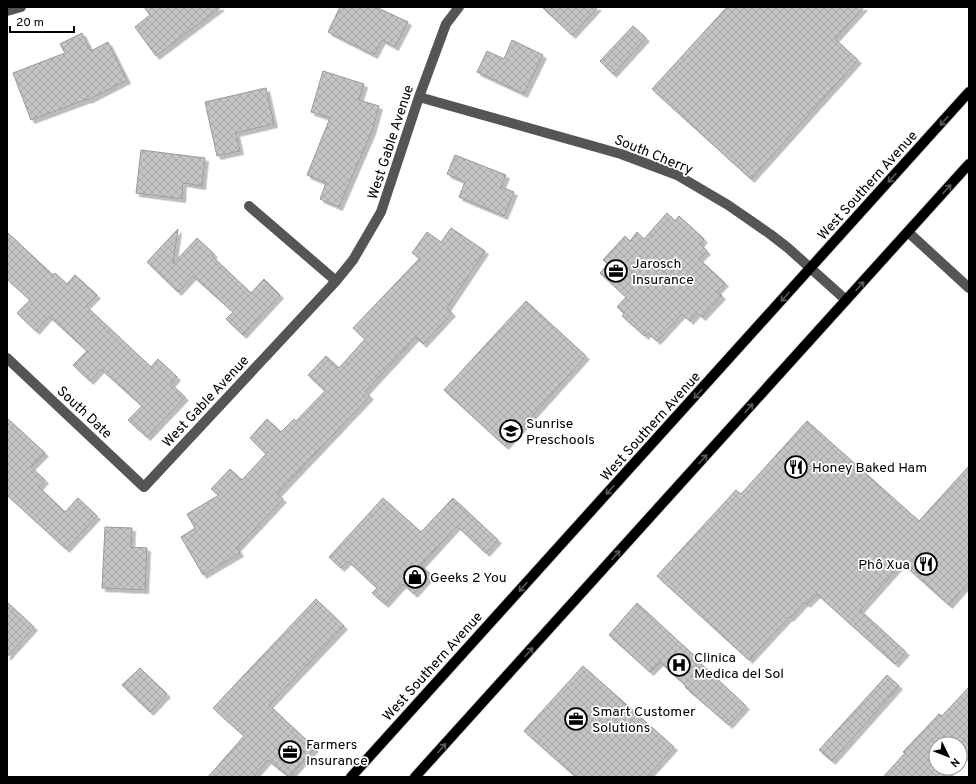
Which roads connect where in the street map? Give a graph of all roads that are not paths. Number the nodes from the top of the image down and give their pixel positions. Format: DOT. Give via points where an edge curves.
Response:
graph roads {
  1 [pos="21,7"];
  2 [pos="459,7"];
  3 [pos="7,11"];
  4 [pos="969,92"];
  5 [pos="419,97"];
  6 [pos="969,164"];
  7 [pos="249,206"];
  8 [pos="908,232"];
  9 [pos="811,268"];
  10 [pos="336,281"];
  11 [pos="969,288"];
  12 [pos="846,300"];
  13 [pos="7,358"];
  14 [pos="144,487"];
  15 [pos="351,777"];
  16 [pos="415,777"];
  1 -- 3 [label="street"];
  2 -- 5 [label="street, West Gable Avenue" via="446,24"];
  4 -- 9 [label="main road, West Southern Avenue, one-way"];
  5 -- 9 [label="street, South Cherry" via="621,154 677,175 770,234"];
  5 -- 10 [label="street, West Gable Avenue" via="381,212 353,260"];
  8 -- 6 [label="main road, one-way"];
  7 -- 10 [label="street"];
  8 -- 11 [label="street"];
  12 -- 8 [label="main road, one-way"];
  9 -- 12 [label="street, South Cherry"];
  9 -- 15 [label="main road, West Southern Avenue, one-way"];
  10 -- 14 [label="street, West Gable Avenue"];
  16 -- 12 [label="main road, one-way"];
  13 -- 14 [label="street, South Date"];
}
